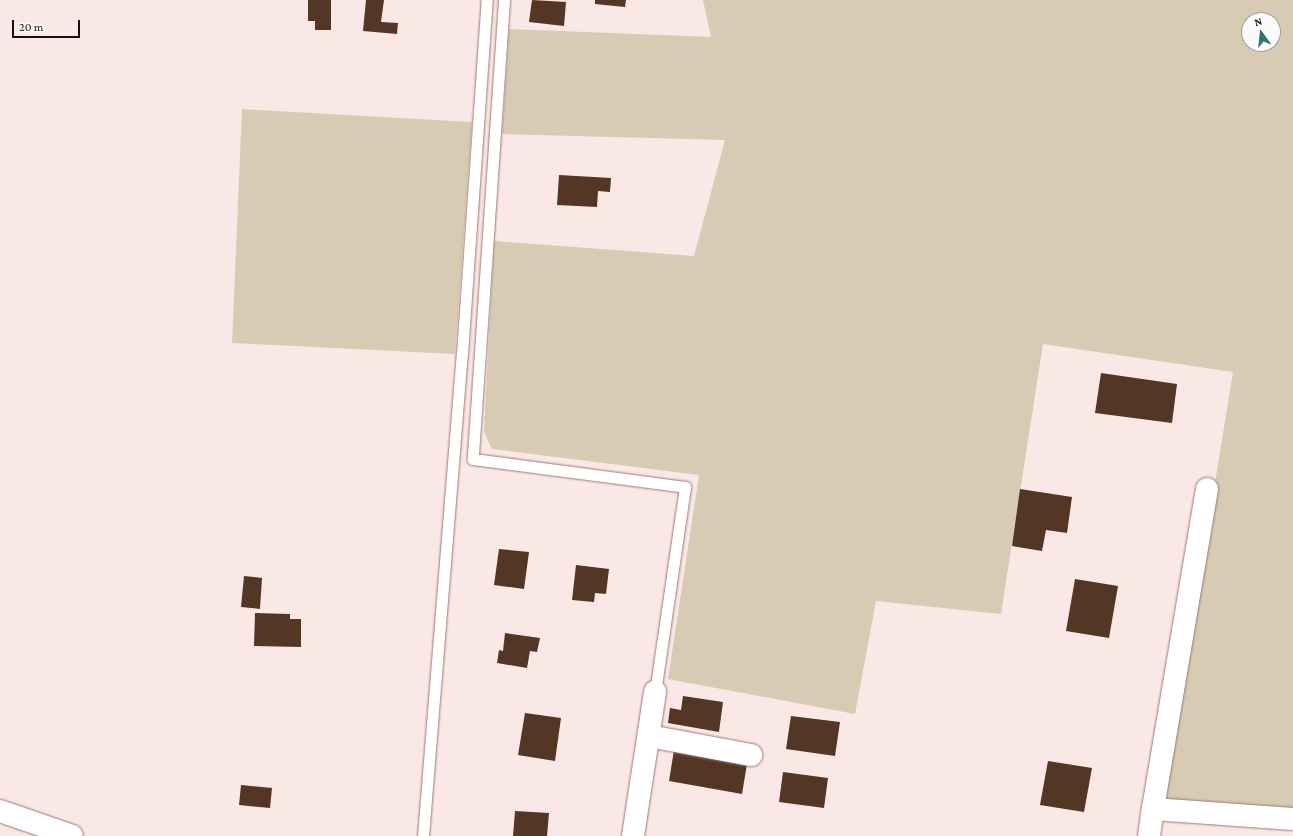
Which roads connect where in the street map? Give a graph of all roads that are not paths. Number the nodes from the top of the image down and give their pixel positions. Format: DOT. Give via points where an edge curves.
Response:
graph roads {
  1 [pos="487,0"];
  2 [pos="504,0"];
  3 [pos="1207,489"];
  4 [pos="656,692"];
  5 [pos="649,736"];
  6 [pos="751,755"];
  7 [pos="1153,809"];
  8 [pos="0,811"];
  9 [pos="1293,819"];
  10 [pos="72,836"];
  11 [pos="423,836"];
  12 [pos="634,836"];
  13 [pos="1149,836"];
  1 -- 11 [label="lane" via="462,354"];
  2 -- 4 [label="lane" via="473,459 685,487"];
  3 -- 7 [label="street"];
  4 -- 5 [label="street"];
  5 -- 6 [label="street"];
  5 -- 12 [label="street"];
  7 -- 9 [label="street"];
  7 -- 13 [label="street"];
  8 -- 10 [label="street"];
}
